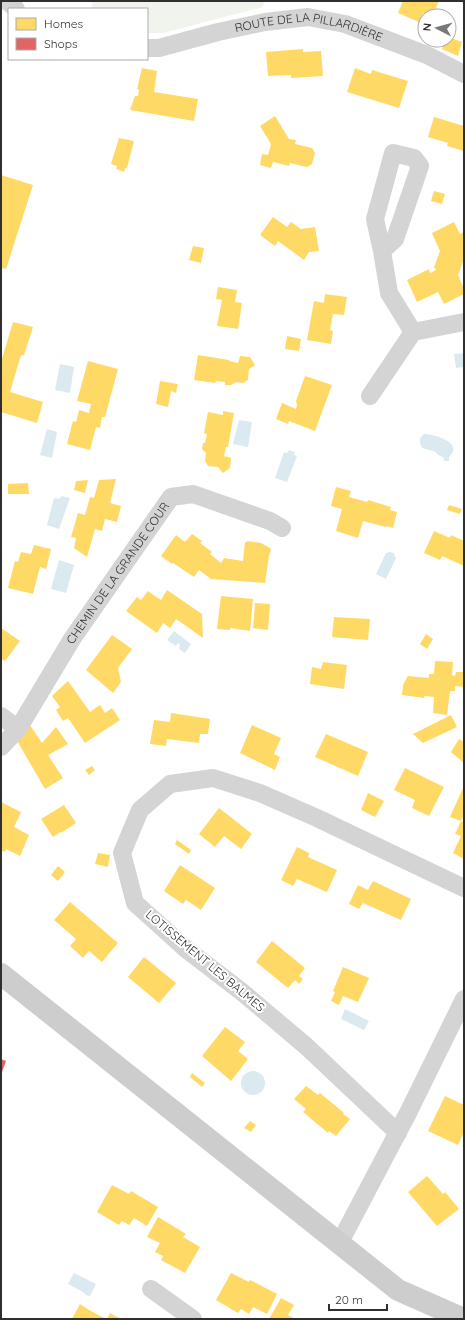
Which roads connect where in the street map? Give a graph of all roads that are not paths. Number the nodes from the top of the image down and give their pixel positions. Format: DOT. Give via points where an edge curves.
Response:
graph roads {
  1 [pos="7,1"];
  2 [pos="15,8"];
  3 [pos="148,48"];
  4 [pos="464,74"];
  5 [pos="382,251"];
  6 [pos="464,322"];
  7 [pos="413,332"];
  8 [pos="370,396"];
  9 [pos="282,528"];
  10 [pos="1,716"];
  11 [pos="18,729"];
  12 [pos="1,747"];
  13 [pos="464,888"];
  14 [pos="1,974"];
  15 [pos="464,999"];
  16 [pos="398,1133"];
  17 [pos="339,1244"];
  18 [pos="151,1289"];
  19 [pos="193,1319"];
  20 [pos="464,1319"];
  1 -- 2 [label="street"];
  3 -- 4 [label="street, ROUTE DE LA PILLARDIÈRE" via="159,48 265,22 308,18 345,24 427,55"];
  5 -- 5 [label="street" via="375,219 393,153 414,158 420,166 395,239"];
  5 -- 7 [label="street" via="389,293"];
  6 -- 7 [label="street"];
  7 -- 8 [label="street"];
  9 -- 11 [label="street, CHEMIN DE LA GRANDE COUR" via="270,521 193,494 171,498 72,639"];
  10 -- 11 [label="street"];
  11 -- 12 [label="street, CHEMIN DE LA GRANDE COUR"];
  13 -- 16 [label="street, LOTISSEMENT LES BALMES" via="260,793 213,778 170,784 140,810 122,852 135,903 186,949 306,1046"];
  14 -- 17 [label="main road"];
  15 -- 16 [label="street"];
  16 -- 17 [label="street"];
  17 -- 20 [label="main road" via="398,1290"];
  18 -- 19 [label="street"];
}
